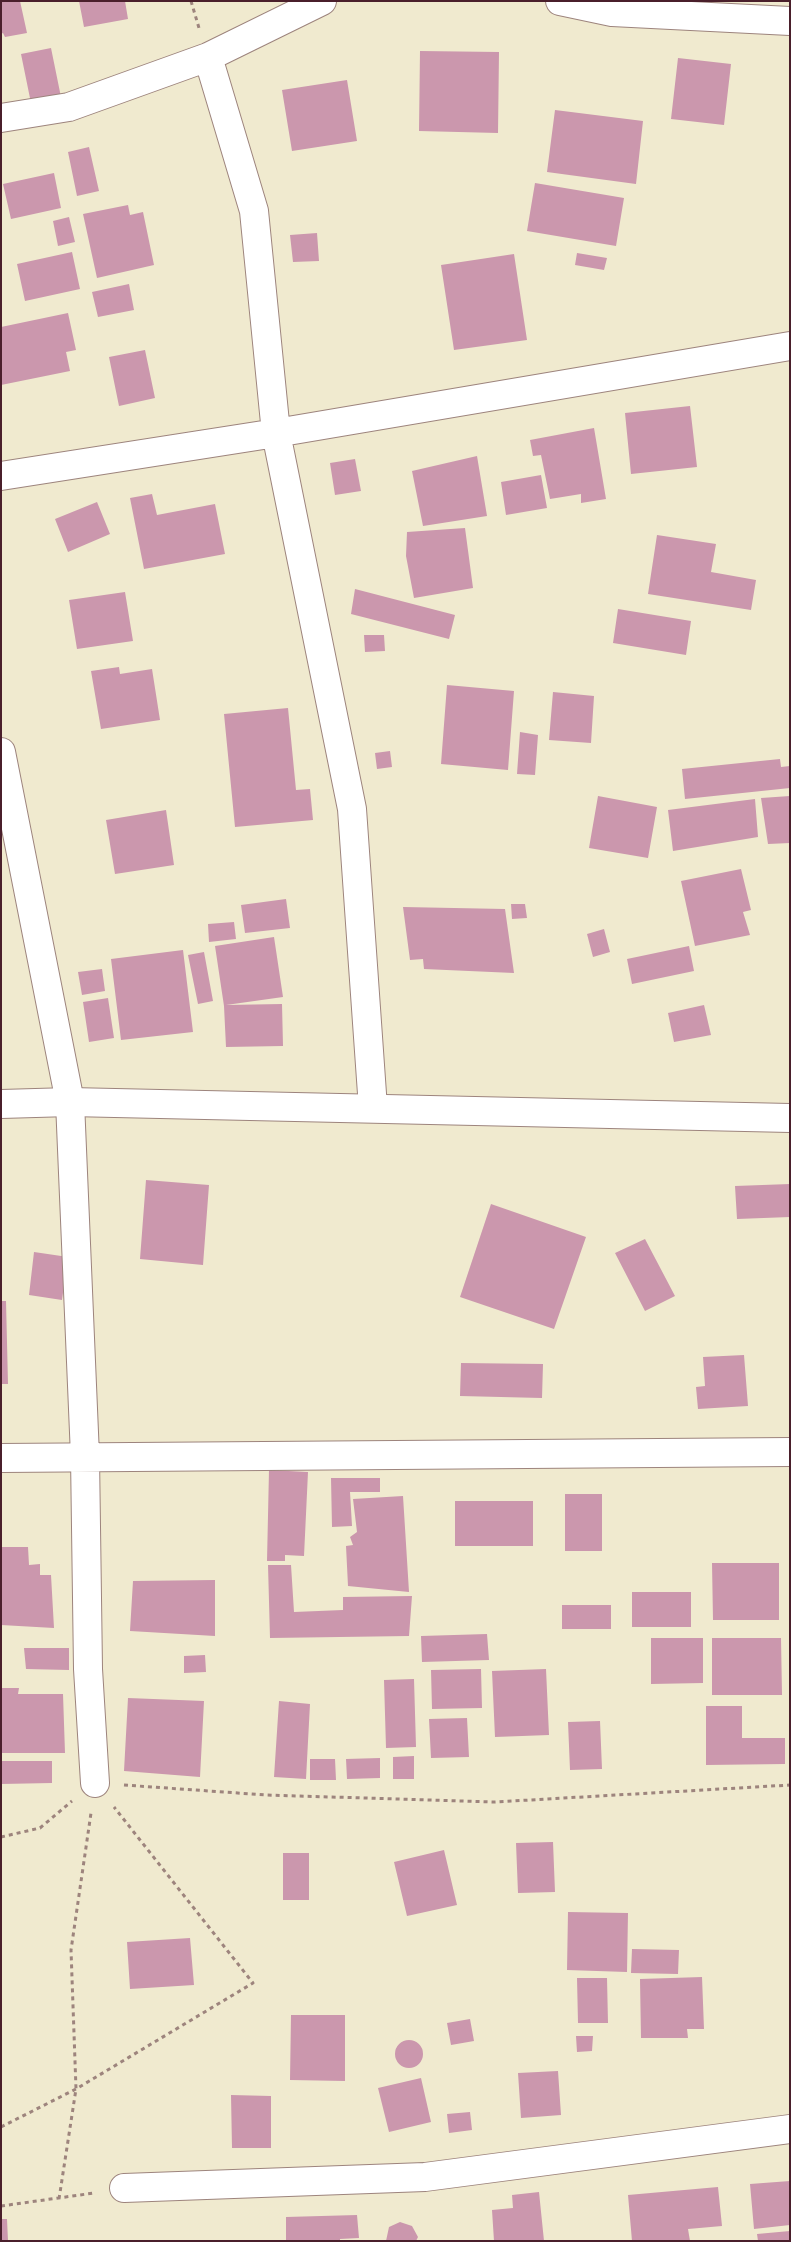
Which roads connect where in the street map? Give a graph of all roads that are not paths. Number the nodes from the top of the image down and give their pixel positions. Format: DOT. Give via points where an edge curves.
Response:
graph roads {
  1 [pos="322,1"];
  2 [pos="560,1"];
  3 [pos="790,21"];
  4 [pos="208,58"];
  5 [pos="1,118"];
  6 [pos="790,346"];
  7 [pos="276,433"];
  8 [pos="1,476"];
  9 [pos="1,752"];
  10 [pos="70,1102"];
  11 [pos="1,1104"];
  12 [pos="373,1108"];
  13 [pos="790,1118"];
  14 [pos="790,1452"];
  15 [pos="85,1456"];
  16 [pos="1,1458"];
  17 [pos="95,1783"];
  18 [pos="790,2129"];
  19 [pos="124,2188"];
  1 -- 4 [label="street"];
  2 -- 3 [label="street" via="612,12"];
  4 -- 5 [label="street" via="69,107"];
  4 -- 7 [label="street" via="254,212"];
  6 -- 7 [label="street"];
  7 -- 8 [label="street"];
  7 -- 12 [label="street" via="352,809"];
  9 -- 10 [label="street"];
  10 -- 11 [label="street"];
  10 -- 12 [label="street"];
  10 -- 15 [label="street"];
  12 -- 13 [label="street"];
  14 -- 15 [label="street"];
  15 -- 16 [label="street"];
  15 -- 17 [label="street" via="88,1668"];
  18 -- 19 [label="street" via="425,2177"];
}
